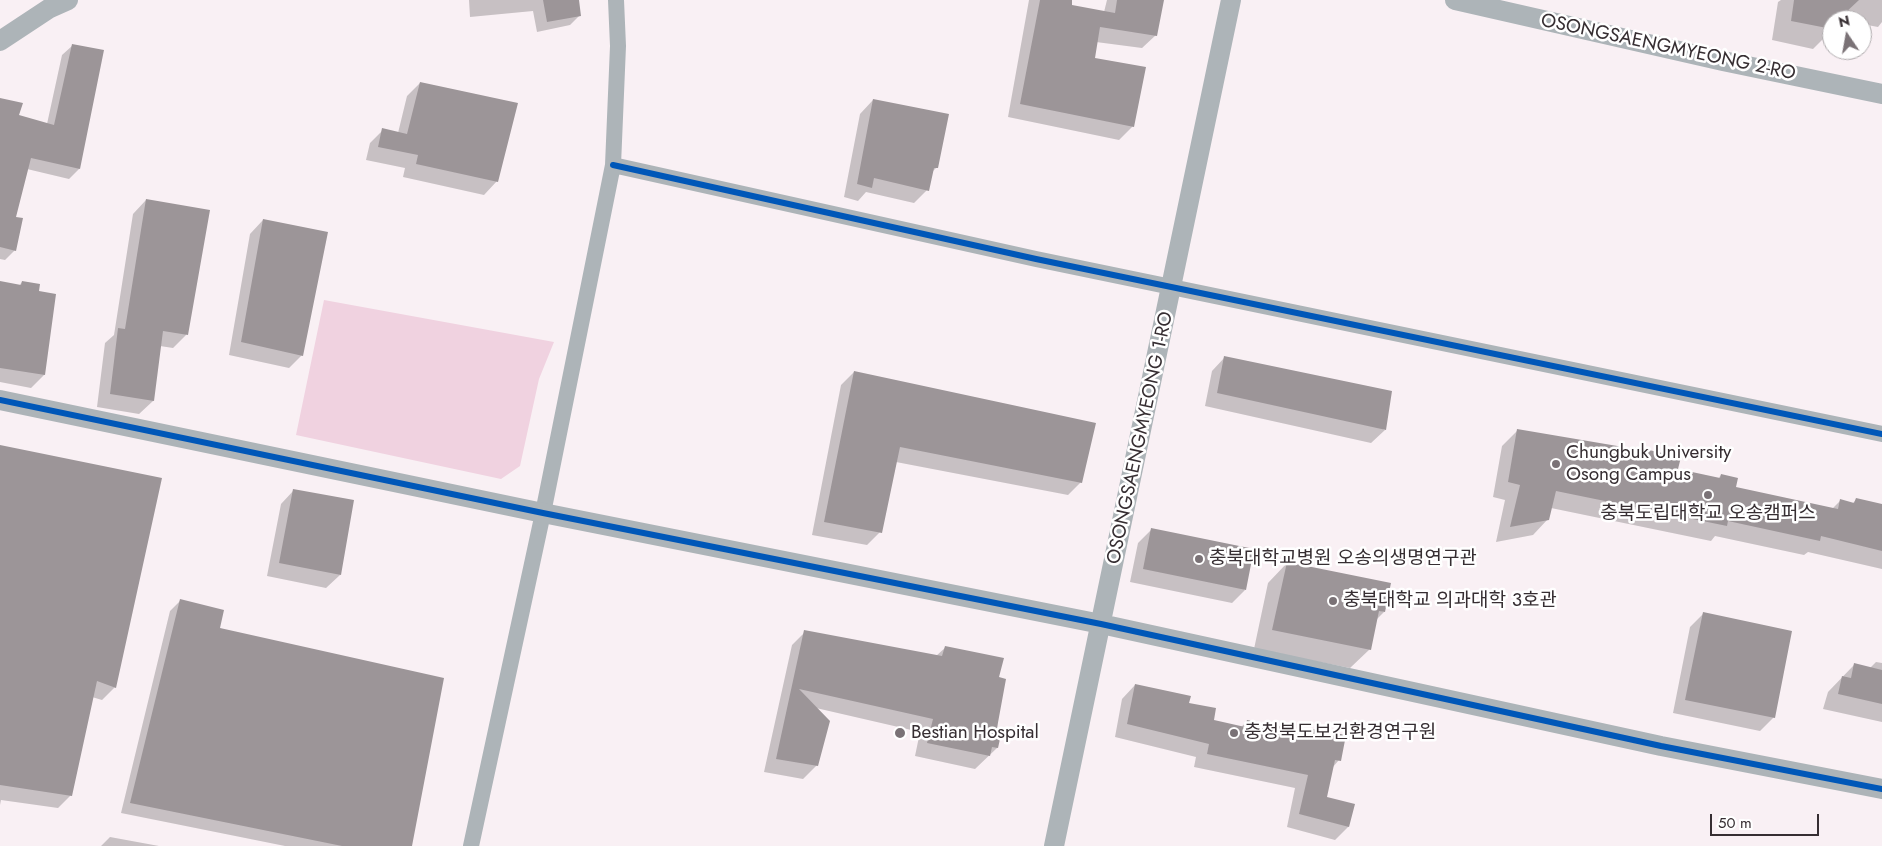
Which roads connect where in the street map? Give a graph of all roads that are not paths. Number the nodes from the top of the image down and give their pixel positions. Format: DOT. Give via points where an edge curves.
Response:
graph roads {
  1 [pos="68,0"];
  2 [pos="616,0"];
  3 [pos="1231,0"];
  4 [pos="1455,0"];
  5 [pos="0,42"];
  6 [pos="1882,94"];
  7 [pos="613,165"];
  8 [pos="1173,287"];
  9 [pos="0,400"];
  10 [pos="1882,434"];
  11 [pos="542,513"];
  12 [pos="1101,624"];
  13 [pos="1882,789"];
  14 [pos="471,846"];
  15 [pos="1054,846"];
  1 -- 5 [label="street" via="50,8"];
  2 -- 7 [label="street" via="618,46"];
  3 -- 8 [label="street, OSONGSAENGMYEONG 1-RO"];
  4 -- 6 [label="street, OSONGSAENGMYEONG 2-RO"];
  7 -- 8 [label="street"];
  7 -- 11 [label="street"];
  8 -- 10 [label="street"];
  8 -- 12 [label="street, OSONGSAENGMYEONG 1-RO"];
  9 -- 11 [label="street"];
  11 -- 12 [label="street"];
  11 -- 14 [label="street"];
  12 -- 13 [label="street" via="1661,746"];
  12 -- 15 [label="street, OSONGSAENGMYEONG 1-RO"];
}
